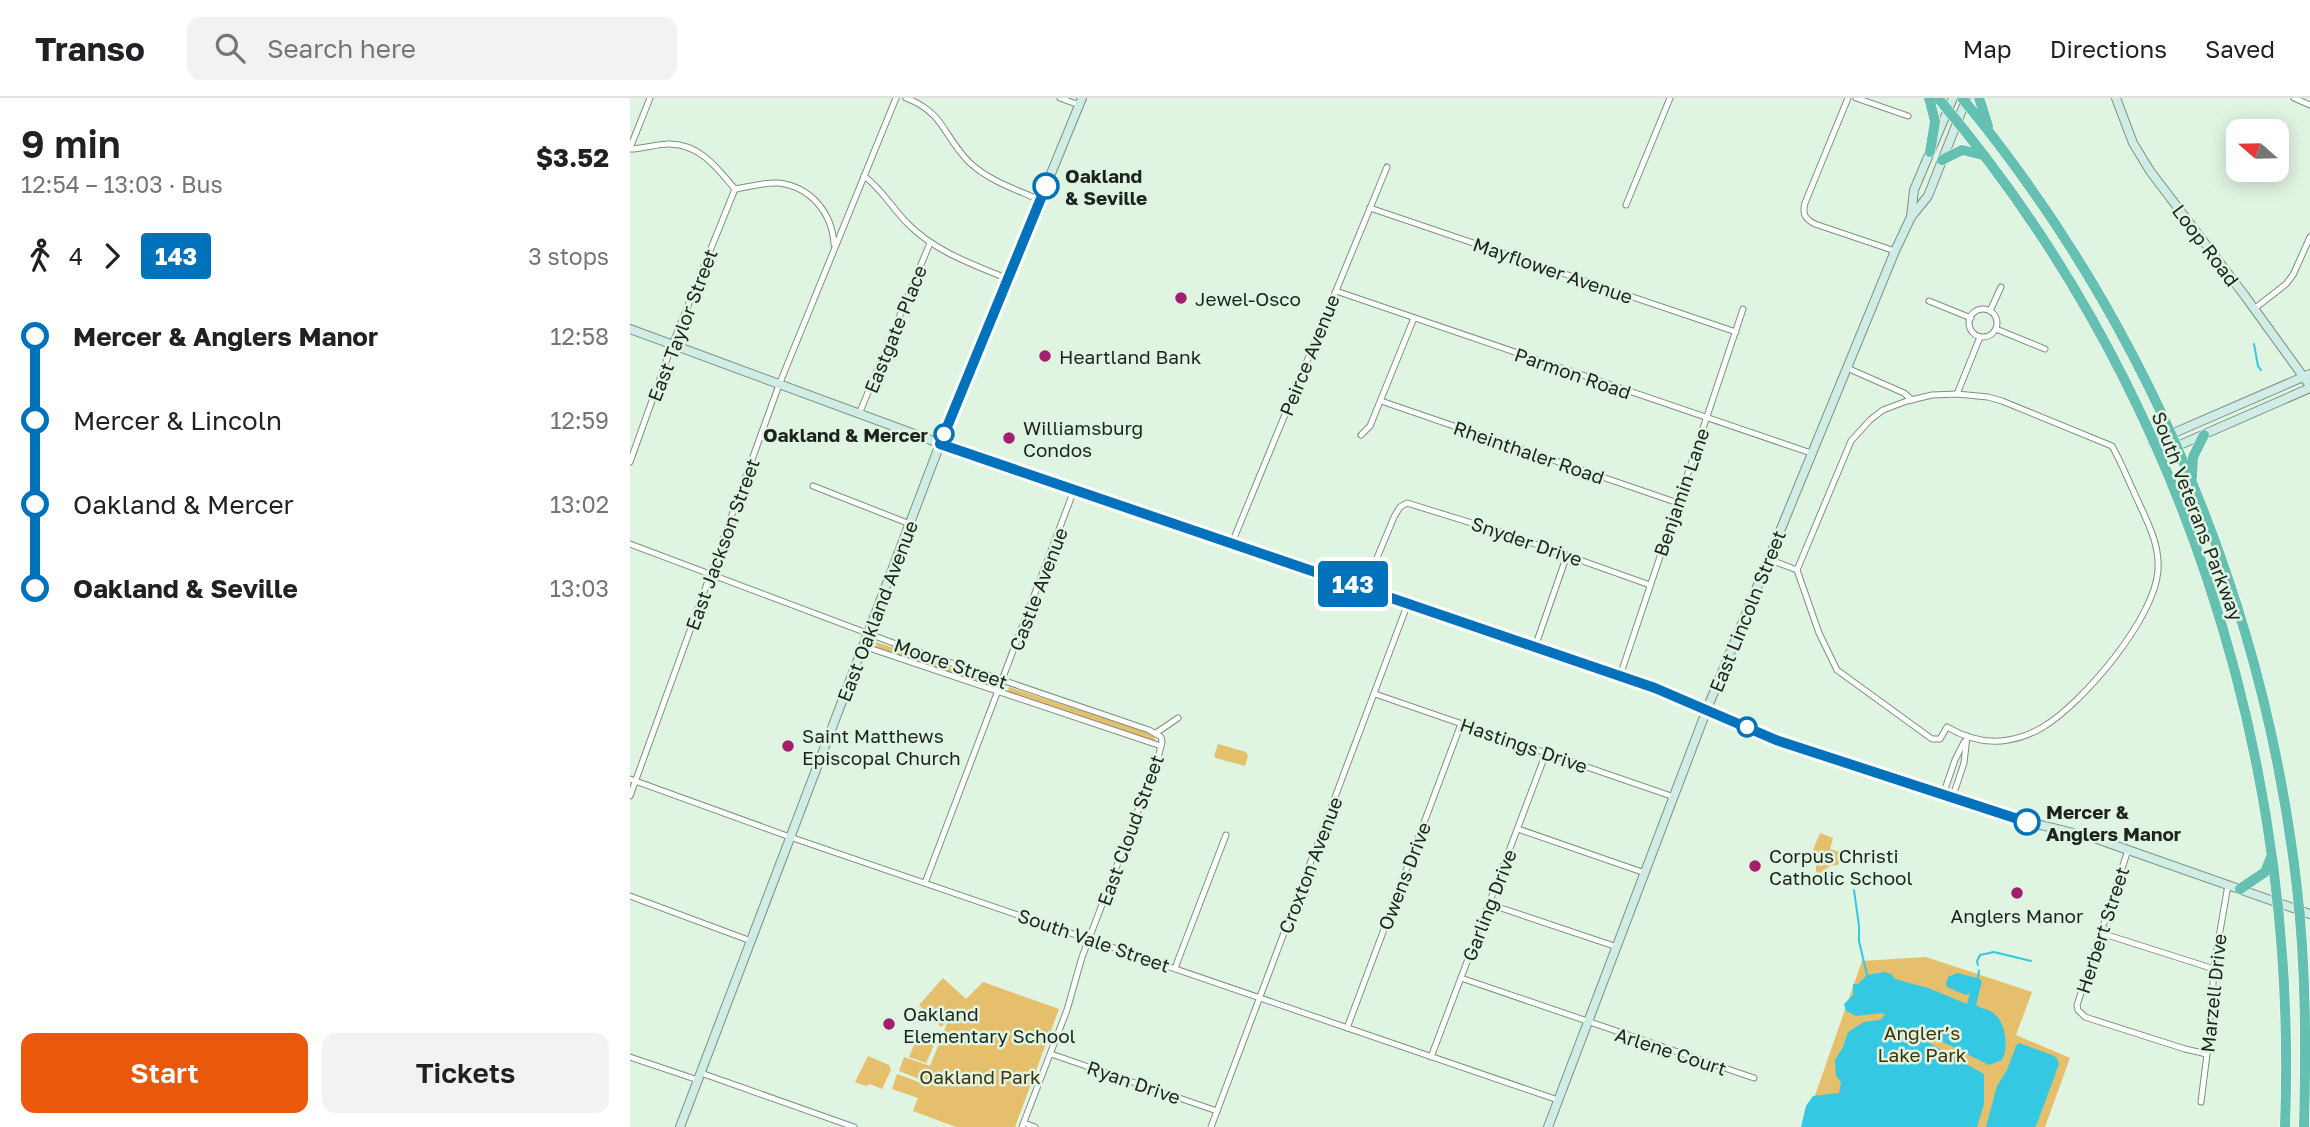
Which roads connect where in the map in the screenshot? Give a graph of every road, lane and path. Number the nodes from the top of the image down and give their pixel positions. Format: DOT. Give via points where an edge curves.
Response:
graph roads {
  1 [pos="650,98"];
  2 [pos="896,98"];
  3 [pos="905,98"];
  4 [pos="1060,98"];
  5 [pos="1670,98"];
  6 [pos="1848,98"];
  7 [pos="1856,98"];
  8 [pos="1929,98"];
  9 [pos="1938,98"];
  10 [pos="1953,98"];
  11 [pos="1979,98"];
  12 [pos="2116,98"];
  13 [pos="2294,98"];
  14 [pos="1965,99"];
  15 [pos="1080,102"];
  16 [pos="2310,105"];
  17 [pos="1948,111"];
  18 [pos="1908,116"];
  19 [pos="1957,122"];
  20 [pos="1991,133"];
  21 [pos="630,148"];
  22 [pos="1930,152"];
  23 [pos="1983,155"];
  24 [pos="1942,160"];
  25 [pos="1387,167"];
  26 [pos="864,176"];
  27 [pos="735,189"];
  28 [pos="1040,200"];
  29 [pos="1626,205"];
  30 [pos="1370,208"];
  31 [pos="1911,217"];
  32 [pos="2310,237"];
  33 [pos="930,243"];
  34 [pos="834,248"];
  35 [pos="1895,251"];
  36 [pos="1008,279"];
  37 [pos="2001,287"];
  38 [pos="1336,291"];
  39 [pos="1929,301"];
  40 [pos="1744,309"];
  41 [pos="2254,309"];
  42 [pos="1990,312"];
  43 [pos="1414,318"];
  44 [pos="1970,318"];
  45 [pos="630,329"];
  46 [pos="1996,329"];
  47 [pos="1736,332"];
  48 [pos="1980,337"];
  49 [pos="672,345"];
  50 [pos="2045,349"];
  51 [pos="1847,368"];
  52 [pos="2307,375"];
  53 [pos="779,385"];
  54 [pos="2310,387"];
  55 [pos="1957,394"];
  56 [pos="1912,400"];
  57 [pos="1381,401"];
  58 [pos="859,414"];
  59 [pos="1706,419"];
  60 [pos="2171,434"];
  61 [pos="1361,435"];
  62 [pos="2204,435"];
  63 [pos="2153,442"];
  64 [pos="940,444"];
  65 [pos="2176,446"];
  66 [pos="1811,453"];
  67 [pos="2159,454"];
  68 [pos="630,462"];
  69 [pos="2192,481"];
  70 [pos="813,486"];
  71 [pos="1074,490"];
  72 [pos="1678,503"];
  73 [pos="910,524"];
  74 [pos="1232,543"];
  75 [pos="630,544"];
  76 [pos="1567,555"];
  77 [pos="1768,559"];
  78 [pos="1797,570"];
  79 [pos="711,575"];
  80 [pos="1650,584"];
  81 [pos="1364,589"];
  82 [pos="1408,604"];
  83 [pos="868,634"];
  84 [pos="863,646"];
  85 [pos="1535,647"];
  86 [pos="1620,676"];
  87 [pos="1003,679"];
  88 [pos="998,692"];
  89 [pos="1375,694"];
  90 [pos="1707,709"];
  91 [pos="1178,718"];
  92 [pos="1461,724"];
  93 [pos="1156,733"];
  94 [pos="1968,736"];
  95 [pos="1161,746"];
  96 [pos="1546,753"];
  97 [pos="633,780"];
  98 [pos="1943,795"];
  99 [pos="630,796"];
  100 [pos="1674,797"];
  101 [pos="1952,799"];
  102 [pos="1518,829"];
  103 [pos="1226,835"];
  104 [pos="790,838"];
  105 [pos="2128,850"];
  106 [pos="2272,853"];
  107 [pos="1645,873"];
  108 [pos="925,883"];
  109 [pos="2228,885"];
  110 [pos="2240,889"];
  111 [pos="630,896"];
  112 [pos="2279,902"];
  113 [pos="1489,904"];
  114 [pos="2299,910"];
  115 [pos="2310,914"];
  116 [pos="2101,933"];
  117 [pos="1090,939"];
  118 [pos="751,941"];
  119 [pos="1617,947"];
  120 [pos="2310,951"];
  121 [pos="1175,968"];
  122 [pos="2214,969"];
  123 [pos="2304,972"];
  124 [pos="1461,978"];
  125 [pos="1259,998"];
  126 [pos="1588,1023"];
  127 [pos="1347,1028"];
  128 [pos="1051,1054"];
  129 [pos="2207,1054"];
  130 [pos="630,1057"];
  131 [pos="1432,1057"];
  132 [pos="699,1076"];
  133 [pos="1754,1078"];
  134 [pos="1558,1100"];
  135 [pos="2201,1102"];
  136 [pos="1217,1111"];
  137 [pos="1023,1125"];
  138 [pos="680,1127"];
  139 [pos="854,1127"];
  140 [pos="1034,1127"];
  141 [pos="1211,1127"];
  142 [pos="1548,1127"];
  143 [pos="2285,1127"];
  144 [pos="2304,1127"];
  1 -- 21 [label="street"];
  2 -- 26 [label="street, East Jackson Street"];
  3 -- 28 [label="street" via="931,111 963,155 988,177"];
  4 -- 15 [label="street"];
  5 -- 29 [label="street"];
  6 -- 35 [label="street" via="1804,212 1815,224"];
  7 -- 18 [label="street"];
  8 -- 22 [label="highway" via="1935,121"];
  9 -- 17 [label="highway, South Veterans Parkway"];
  10 -- 17 [label="main road, East Lincoln Street"];
  11 -- 20 [label="highway"];
  12 -- 41 [label="main road, Loop Road" via="2143,160"];
  13 -- 16 [label="street"];
  14 -- 19 [label="main road, East Lincoln Street"];
  14 -- 20 [label="highway, South Veterans Parkway"];
  15 -- 28 [label="main road, East Oakland Avenue"];
  17 -- 19 [label="highway, South Veterans Parkway"];
  17 -- 22 [label="main road, East Lincoln Street"];
  19 -- 23 [label="highway, South Veterans Parkway"];
  19 -- 24 [label="main road, East Lincoln Street"];
  20 -- 60 [label="highway, South Veterans Parkway" via="2082,265"];
  21 -- 27 [label="street" via="668,144 691,148 708,159"];
  22 -- 31 [label="main road, East Lincoln Street" via="1914,190"];
  23 -- 24 [label="highway" via="1962,150"];
  23 -- 63 [label="highway, South Veterans Parkway" via="2037,229 2081,301"];
  24 -- 31 [label="main road, East Lincoln Street" via="1928,196"];
  25 -- 30 [label="street, Peirce Avenue"];
  26 -- 33 [label="street"];
  26 -- 34 [label="street, East Jackson Street"];
  27 -- 34 [label="street" via="779,183 804,192 827,216"];
  27 -- 49 [label="street, East Taylor Street"];
  28 -- 36 [label="main road, East Oakland Avenue"];
  30 -- 38 [label="street, Peirce Avenue"];
  30 -- 47 [label="street, Mayflower Avenue"];
  31 -- 35 [label="main road, East Lincoln Street"];
  32 -- 41 [label="street" via="2286,284"];
  33 -- 36 [label="street"];
  33 -- 58 [label="street, Eastgate Place"];
  34 -- 53 [label="street, East Jackson Street"];
  35 -- 51 [label="main road, East Lincoln Street"];
  36 -- 64 [label="main road, East Oakland Avenue"];
  37 -- 42 [label="street"];
  38 -- 43 [label="street, Parmon Road"];
  38 -- 74 [label="street, Peirce Avenue"];
  39 -- 44 [label="street"];
  40 -- 47 [label="street, Benjamin Lane"];
  41 -- 52 [label="main road, Loop Road"];
  42 -- 44 [label="street" via="1981,310"];
  42 -- 46 [label="street" via="1996,317"];
  43 -- 57 [label="street"];
  43 -- 59 [label="street, Parmon Road"];
  44 -- 48 [label="street" via="1970,327"];
  45 -- 49 [label="main road"];
  46 -- 48 [label="street"];
  46 -- 50 [label="street"];
  47 -- 59 [label="street, Benjamin Lane"];
  48 -- 55 [label="street"];
  49 -- 53 [label="main road"];
  49 -- 68 [label="street, East Taylor Street"];
  51 -- 56 [label="street"];
  51 -- 66 [label="main road, East Lincoln Street"];
  52 -- 54 [label="main road, Loop Road"];
  52 -- 60 [label="main road"];
  53 -- 58 [label="main road"];
  53 -- 79 [label="street, East Jackson Street"];
  54 -- 62 [label="main road"];
  55 -- 56 [label="street"];
  55 -- 94 [label="street" via="2002,401 2112,446 2159,558 2153,596 2132,632 2075,701 2046,725 2017,738 1992,742"];
  56 -- 78 [label="street" via="1883,410 1852,441"];
  57 -- 61 [label="street"];
  57 -- 72 [label="street, Rheinthaler Road"];
  58 -- 64 [label="main road"];
  59 -- 66 [label="street, Parmon Road"];
  59 -- 72 [label="street, Benjamin Lane"];
  60 -- 63 [label="main road"];
  60 -- 65 [label="highway, South Veterans Parkway"];
  62 -- 65 [label="main road"];
  62 -- 69 [label="highway" via="2193,457"];
  63 -- 67 [label="highway, South Veterans Parkway"];
  64 -- 71 [label="main road"];
  64 -- 73 [label="main road, East Oakland Avenue"];
  65 -- 67 [label="main road"];
  65 -- 69 [label="highway, South Veterans Parkway"];
  66 -- 77 [label="main road, East Lincoln Street"];
  67 -- 106 [label="highway, South Veterans Parkway" via="2227,640 2251,733"];
  69 -- 114 [label="highway, South Veterans Parkway" via="2231,586 2261,694"];
  70 -- 73 [label="street"];
  71 -- 74 [label="main road"];
  71 -- 87 [label="street, Castle Avenue"];
  72 -- 80 [label="street, Benjamin Lane"];
  73 -- 83 [label="main road, East Oakland Avenue"];
  74 -- 81 [label="main road"];
  75 -- 79 [label="street, Moore Street"];
  76 -- 80 [label="street, Snyder Drive"];
  76 -- 81 [label="street, Snyder Drive" via="1415,504 1403,504"];
  76 -- 85 [label="street"];
  77 -- 78 [label="street"];
  77 -- 90 [label="main road, East Lincoln Street"];
  78 -- 94 [label="street" via="1837,670 1932,739 1940,738 1947,727"];
  79 -- 83 [label="street, Moore Street"];
  79 -- 97 [label="street, East Jackson Street"];
  80 -- 86 [label="street, Benjamin Lane"];
  81 -- 82 [label="main road"];
  82 -- 85 [label="main road"];
  82 -- 89 [label="street, Croxton Avenue"];
  83 -- 84 [label="main road, East Oakland Avenue"];
  83 -- 87 [label="street, Moore Street"];
  84 -- 88 [label="street, Moore Street"];
  84 -- 104 [label="main road, East Oakland Avenue"];
  85 -- 86 [label="main road"];
  86 -- 90 [label="main road"];
  87 -- 88 [label="street, Castle Avenue"];
  87 -- 93 [label="street, Moore Street"];
  88 -- 95 [label="street, Moore Street"];
  88 -- 108 [label="street, Castle Avenue"];
  89 -- 92 [label="street, Hastings Drive"];
  89 -- 125 [label="street, Croxton Avenue"];
  90 -- 98 [label="main road" via="1776,740"];
  90 -- 100 [label="main road, East Lincoln Street"];
  91 -- 93 [label="street"];
  92 -- 96 [label="street, Hastings Drive"];
  92 -- 127 [label="street, Owens Drive"];
  93 -- 95 [label="street, East Cloud Street"];
  94 -- 98 [label="street"];
  94 -- 101 [label="street"];
  95 -- 117 [label="street, East Cloud Street"];
  96 -- 100 [label="street, Hastings Drive"];
  96 -- 102 [label="street, Garling Drive"];
  97 -- 99 [label="street, East Jackson Street"];
  97 -- 104 [label="street, South Vale Street"];
  98 -- 101 [label="main road"];
  100 -- 107 [label="main road, East Lincoln Street"];
  101 -- 105 [label="main road"];
  102 -- 107 [label="street"];
  102 -- 113 [label="street, Garling Drive"];
  103 -- 121 [label="street"];
  104 -- 108 [label="street, South Vale Street"];
  104 -- 118 [label="main road, East Oakland Avenue"];
  105 -- 109 [label="main road"];
  105 -- 116 [label="street, Herbert Street"];
  106 -- 110 [label="highway" via="2265,872"];
  106 -- 112 [label="highway, South Veterans Parkway"];
  107 -- 119 [label="main road, East Lincoln Street"];
  108 -- 117 [label="street, South Vale Street"];
  109 -- 110 [label="main road"];
  109 -- 122 [label="street, Marzell Drive"];
  110 -- 112 [label="main road"];
  111 -- 118 [label="street"];
  112 -- 114 [label="main road"];
  112 -- 143 [label="highway, South Veterans Parkway" via="2287,1044"];
  113 -- 119 [label="street"];
  113 -- 124 [label="street, Garling Drive"];
  114 -- 115 [label="main road"];
  114 -- 123 [label="highway, South Veterans Parkway"];
  116 -- 122 [label="street"];
  116 -- 129 [label="street, Herbert Street" via="2078,1010 2085,1017"];
  117 -- 121 [label="street, South Vale Street"];
  117 -- 128 [label="street, East Cloud Street"];
  118 -- 132 [label="main road, East Oakland Avenue"];
  119 -- 126 [label="main road, East Lincoln Street"];
  120 -- 123 [label="highway"];
  121 -- 125 [label="street, South Vale Street"];
  122 -- 129 [label="street, Marzell Drive"];
  123 -- 144 [label="highway, South Veterans Parkway"];
  124 -- 126 [label="street, Arlene Court"];
  124 -- 131 [label="street, Garling Drive"];
  125 -- 127 [label="street, South Vale Street"];
  125 -- 136 [label="street, Croxton Avenue"];
  126 -- 133 [label="street, Arlene Court"];
  126 -- 134 [label="main road, East Lincoln Street"];
  127 -- 131 [label="street, South Vale Street"];
  128 -- 136 [label="street, Ryan Drive"];
  128 -- 137 [label="street, East Cloud Street"];
  129 -- 135 [label="street, Marzell Drive"];
  130 -- 132 [label="street"];
  131 -- 134 [label="street, South Vale Street"];
  132 -- 138 [label="main road, East Oakland Avenue"];
  132 -- 139 [label="street"];
  134 -- 142 [label="main road, East Lincoln Street"];
  136 -- 141 [label="street, Croxton Avenue"];
  137 -- 140 [label="street"];
}
